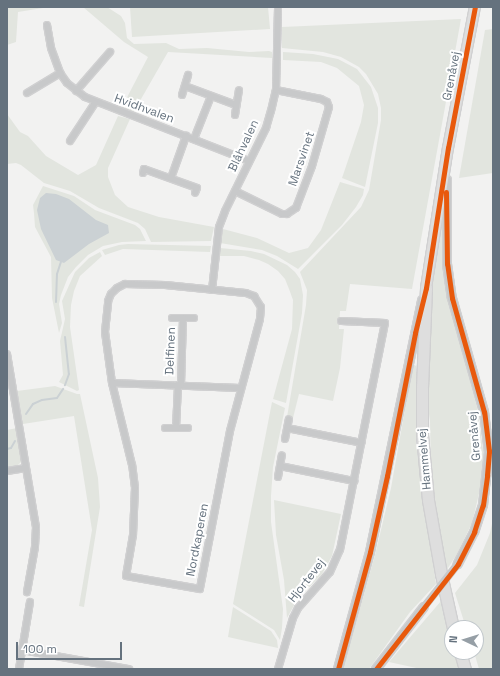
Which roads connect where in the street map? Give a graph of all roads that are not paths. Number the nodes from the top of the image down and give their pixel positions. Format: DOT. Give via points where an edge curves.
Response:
graph roads {
  1 [pos="278,7"];
  2 [pos="475,7"];
  3 [pos="47,25"];
  4 [pos="110,52"];
  5 [pos="60,73"];
  6 [pos="188,75"];
  7 [pos="185,86"];
  8 [pos="239,90"];
  9 [pos="276,90"];
  10 [pos="76,91"];
  11 [pos="27,93"];
  12 [pos="182,95"];
  13 [pos="211,96"];
  14 [pos="95,103"];
  15 [pos="236,105"];
  16 [pos="235,115"];
  17 [pos="186,136"];
  18 [pos="194,139"];
  19 [pos="70,141"];
  20 [pos="448,148"];
  21 [pos="249,161"];
  22 [pos="143,173"];
  23 [pos="171,178"];
  24 [pos="235,191"];
  25 [pos="195,193"];
  26 [pos="426,288"];
  27 [pos="212,290"];
  28 [pos="172,318"];
  29 [pos="183,318"];
  30 [pos="194,318"];
  31 [pos="341,321"];
  32 [pos="7,354"];
  33 [pos="112,383"];
  34 [pos="179,385"];
  35 [pos="240,388"];
  36 [pos="289,419"];
  37 [pos="165,428"];
  38 [pos="176,428"];
  39 [pos="188,428"];
  40 [pos="288,428"];
  41 [pos="285,439"];
  42 [pos="362,443"];
  43 [pos="282,455"];
  44 [pos="280,466"];
  45 [pos="26,468"];
  46 [pos="7,471"];
  47 [pos="278,477"];
  48 [pos="354,481"];
  49 [pos="27,592"];
  50 [pos="30,602"];
  51 [pos="451,620"];
  52 [pos="22,650"];
  53 [pos="19,669"];
  54 [pos="129,669"];
  55 [pos="278,669"];
  56 [pos="338,669"];
  57 [pos="376,669"];
  1 -- 9 [label="street, Blåhvalen"];
  2 -- 20 [label="main road, Grenåvej"];
  3 -- 5 [label="street, Hvidhvalen" via="51,48"];
  4 -- 10 [label="street"];
  5 -- 10 [label="street, Hvidhvalen"];
  5 -- 11 [label="street"];
  6 -- 7 [label="street"];
  7 -- 12 [label="street"];
  7 -- 13 [label="street"];
  8 -- 15 [label="street"];
  9 -- 21 [label="street, Blåhvalen" via="266,128"];
  9 -- 24 [label="street, Marsvinet" via="322,99 329,107 296,208 282,214"];
  10 -- 14 [label="street, Hvidhvalen"];
  13 -- 15 [label="street"];
  13 -- 18 [label="street"];
  14 -- 17 [label="street, Hvidhvalen"];
  14 -- 19 [label="street, Hvidhvalen"];
  15 -- 16 [label="street"];
  17 -- 18 [label="street, Hvidhvalen"];
  17 -- 23 [label="street"];
  18 -- 21 [label="street, Hvidhvalen"];
  20 -- 26 [label="main road, Grenåvej"];
  20 -- 57 [label="street, Grenåvej, bridge" via="445,224 447,264 452,298 484,412 489,451 483,505 474,532 458,564"];
  21 -- 24 [label="street, Blåhvalen"];
  22 -- 23 [label="street" via="144,169"];
  23 -- 25 [label="street" via="197,188"];
  24 -- 27 [label="street, Blåhvalen" via="219,227"];
  26 -- 51 [label="highway, Hammelvej" via="422,435 429,508"];
  26 -- 56 [label="street, Grenåvej" via="370,552"];
  27 -- 33 [label="street, Nordkaperen" via="125,284 117,288 111,294 105,315"];
  27 -- 35 [label="street, Nordkaperen" via="246,293 254,296 261,307 260,319"];
  28 -- 29 [label="street, Delfinen"];
  29 -- 30 [label="street, Delfinen"];
  29 -- 34 [label="street, Delfinen"];
  31 -- 42 [label="street, Hjortevej" via="385,324"];
  32 -- 45 [label="street"];
  33 -- 34 [label="street, Delfinen"];
  33 -- 35 [label="street, Nordkaperen" via="132,466 134,488 133,535 126,576 200,589"];
  34 -- 35 [label="street, Delfinen"];
  34 -- 38 [label="street, Delfinen"];
  36 -- 40 [label="street"];
  37 -- 38 [label="street"];
  38 -- 39 [label="street"];
  40 -- 41 [label="street"];
  40 -- 42 [label="street"];
  42 -- 48 [label="street, Hjortevej"];
  43 -- 44 [label="street"];
  44 -- 47 [label="street"];
  44 -- 48 [label="street"];
  45 -- 46 [label="street"];
  45 -- 49 [label="street" via="36,527"];
  48 -- 55 [label="street, Hjortevej" via="340,550 323,582 298,608"];
  50 -- 52 [label="street"];
  52 -- 53 [label="street"];
  52 -- 54 [label="street"];
}
